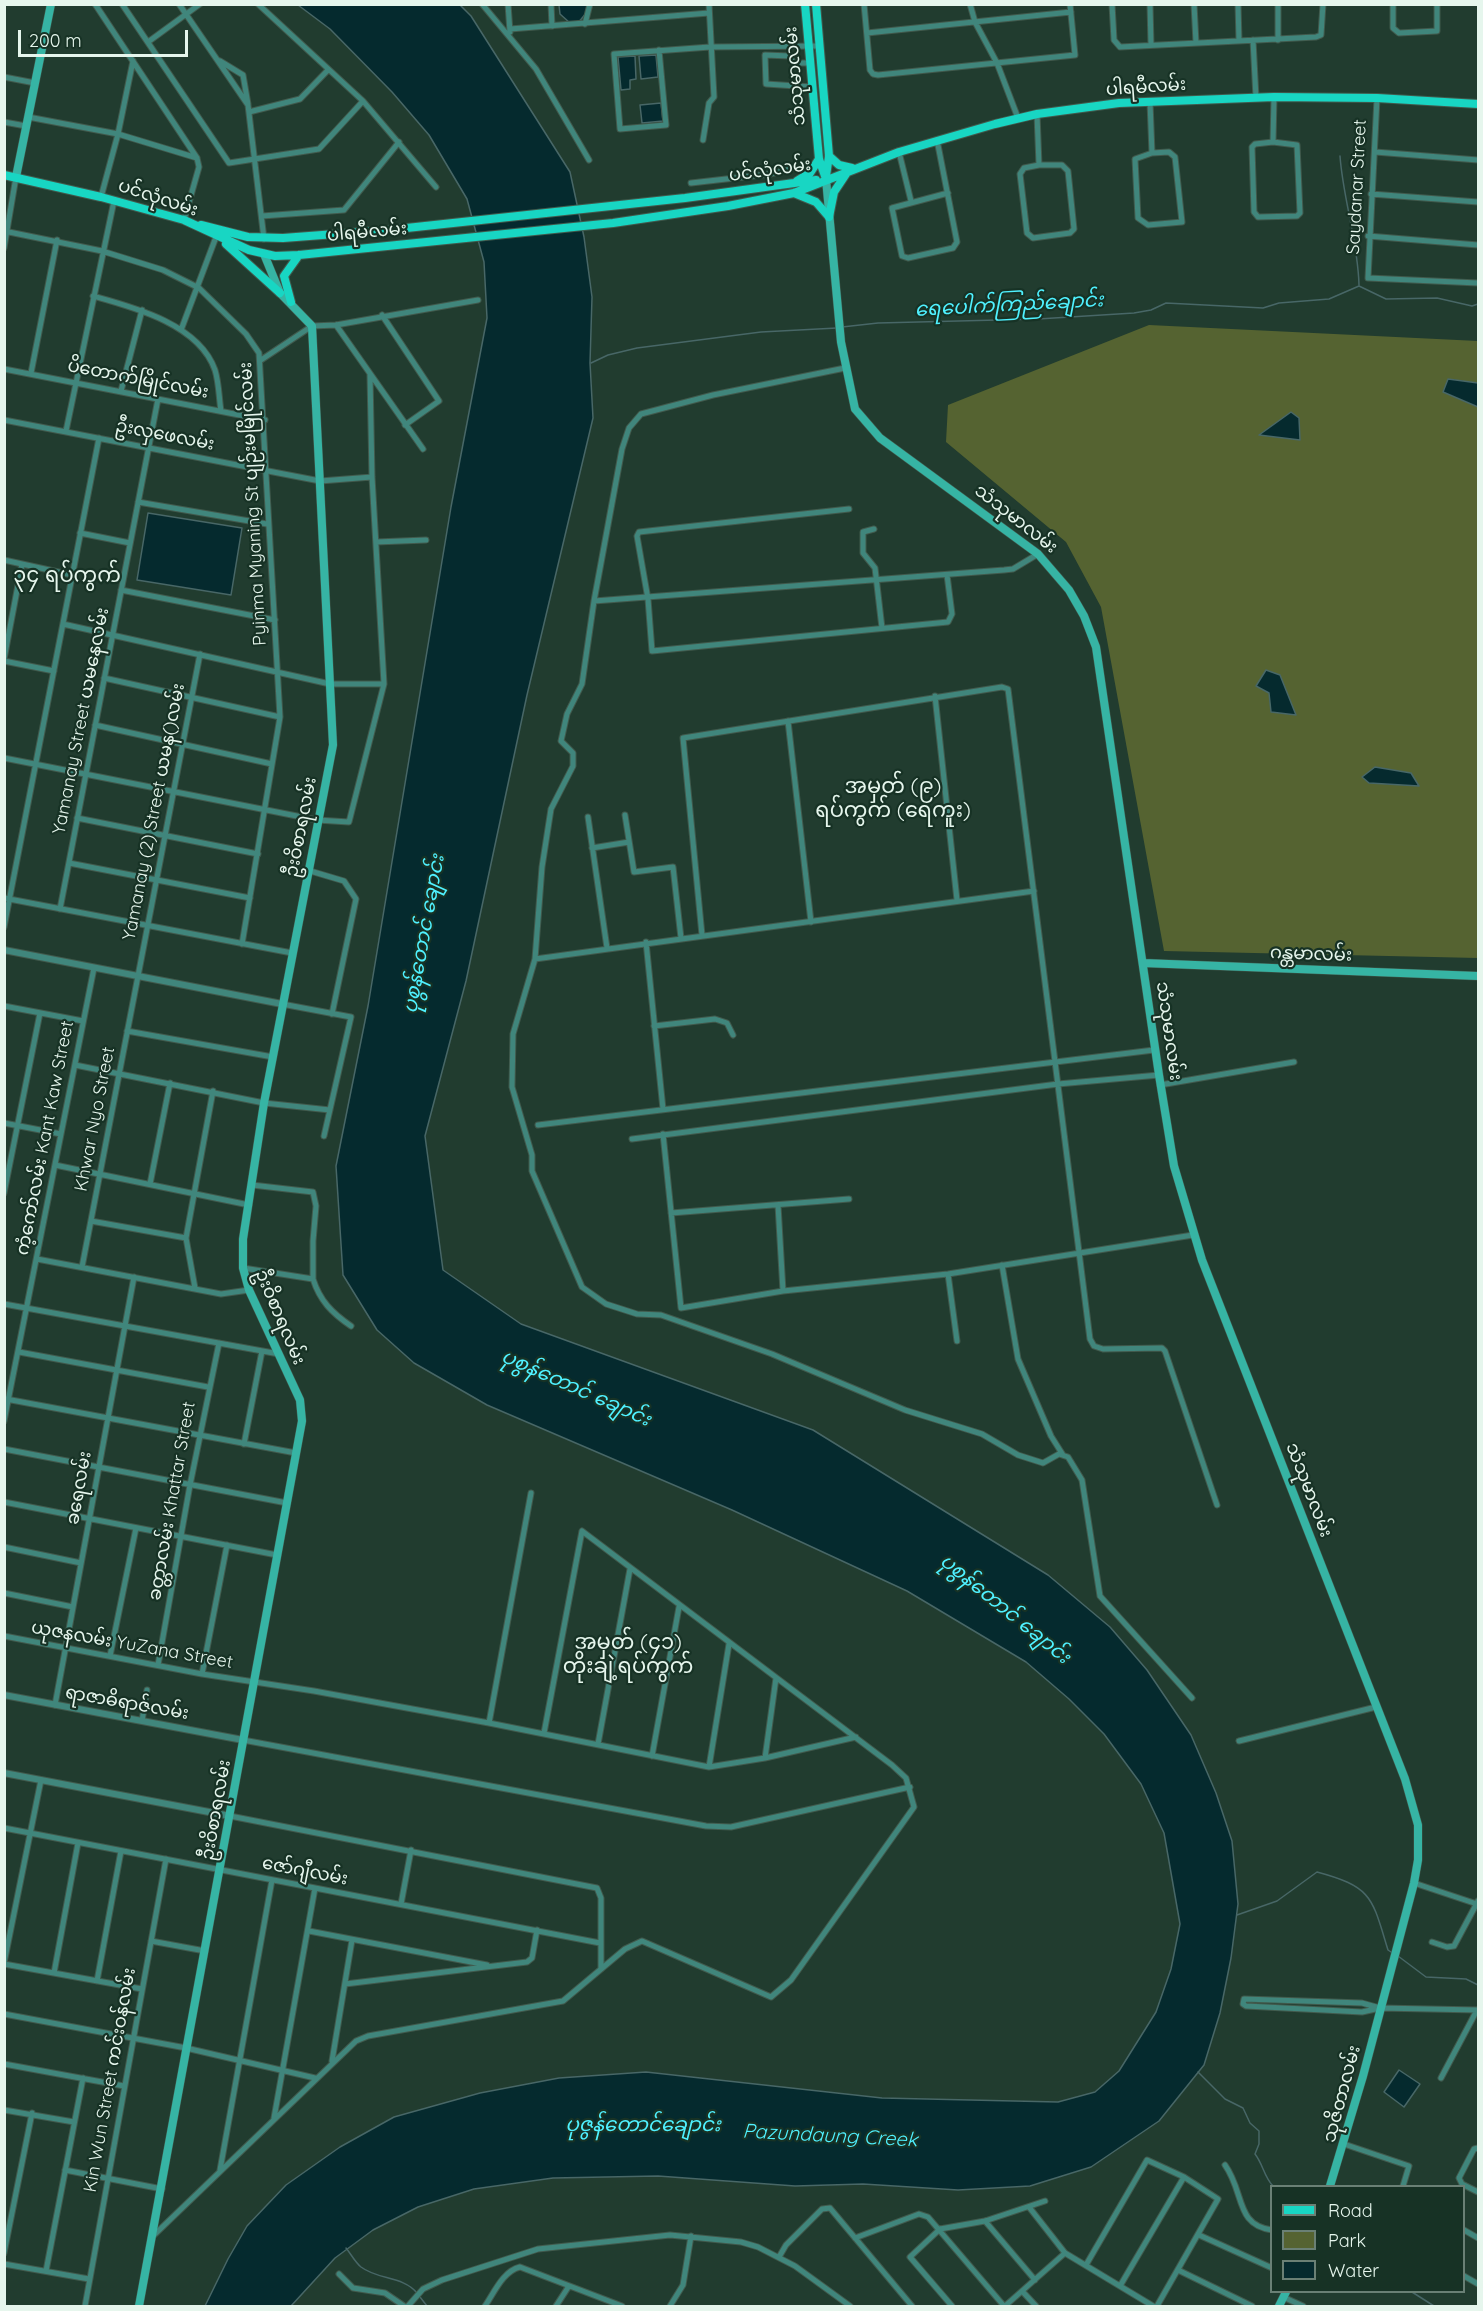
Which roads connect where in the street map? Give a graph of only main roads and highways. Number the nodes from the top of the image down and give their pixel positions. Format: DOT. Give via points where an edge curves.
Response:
graph roads {
  1 [pos="51,4"];
  2 [pos="805,4"];
  3 [pos="816,4"];
  4 [pos="1479,104"];
  5 [pos="829,156"];
  6 [pos="819,159"];
  7 [pos="855,168"];
  8 [pos="4,175"];
  9 [pos="16,177"];
  10 [pos="825,179"];
  11 [pos="791,183"];
  12 [pos="794,193"];
  13 [pos="829,217"];
  14 [pos="184,220"];
  15 [pos="435,223"];
  16 [pos="387,230"];
  17 [pos="232,234"];
  18 [pos="216,237"];
  19 [pos="439,242"];
  20 [pos="264,254"];
  21 [pos="298,255"];
  22 [pos="280,293"];
  23 [pos="291,302"];
  24 [pos="1143,963"];
  25 [pos="1479,975"];
  26 [pos="1393,1963"];
  27 [pos="1332,2185"];
  28 [pos="1285,2294"];
  29 [pos="139,2307"];
  30 [pos="1279,2307"];
  1 -- 9 [label="main road"];
  2 -- 6 [label="main road, သံသုမာလမ်း"];
  3 -- 5 [label="main road, သံသုမာလမ်း"];
  4 -- 7 [label="main road, ပါရမီလမ်း" via="1377,98 1150,102 1018,118"];
  5 -- 7 [label="main road" via="844,168"];
  5 -- 10 [label="main road, သံသုမာလမ်း"];
  6 -- 10 [label="main road, သံသုမာလမ်း"];
  6 -- 11 [label="main road" via="810,173"];
  7 -- 10 [label="main road, ပါရမီလမ်း"];
  7 -- 13 [label="main road" via="838,182"];
  8 -- 9 [label="main road, ပင်လုံလမ်း"];
  9 -- 14 [label="main road, ပင်လုံလမ်း"];
  10 -- 11 [label="main road, ပင်လုံလမ်း"];
  10 -- 12 [label="main road, ပင်လုံလမ်း"];
  10 -- 13 [label="main road, သံသုမာလမ်း"];
  11 -- 15 [label="main road, ပင်လုံလမ်း"];
  12 -- 13 [label="main road" via="816,202"];
  12 -- 19 [label="main road, ပင်လုံလမ်း" via="663,217"];
  13 -- 24 [label="main road, သံသုမာလမ်း" via="841,342 855,410 880,438 1038,554 1069,590 1084,616 1096,646"];
  14 -- 17 [label="main road"];
  14 -- 18 [label="main road, ပင်လုံလမ်း"];
  15 -- 16 [label="main road, ပါရမီလမ်း"];
  16 -- 17 [label="main road" via="264,239"];
  16 -- 20 [label="main road" via="349,238 271,244"];
  17 -- 20 [label="main road" via="254,243"];
  18 -- 20 [label="main road, ပင်လုံလမ်း"];
  18 -- 22 [label="main road"];
  19 -- 21 [label="main road, ပါရမီလမ်း"];
  20 -- 21 [label="main road, ပင်လုံလမ်း"];
  20 -- 22 [label="main road"];
  21 -- 23 [label="main road" via="284,276"];
  22 -- 23 [label="main road"];
  23 -- 29 [label="main road, ဦးဝိစာရလမ်း" via="312,326 333,745 264,1103 243,1239 243,1268 249,1290 300,1400 302,1421"];
  24 -- 25 [label="main road, ဂန္တမာလမ်း"];
  24 -- 26 [label="main road, သံသုမာလမ်း" via="1174,1166 1193,1235 1405,1779 1418,1825 1414,1883"];
  26 -- 27 [label="main road, သုဇိတာလမ်း"];
  28 -- 30 [label="main road"];
}
